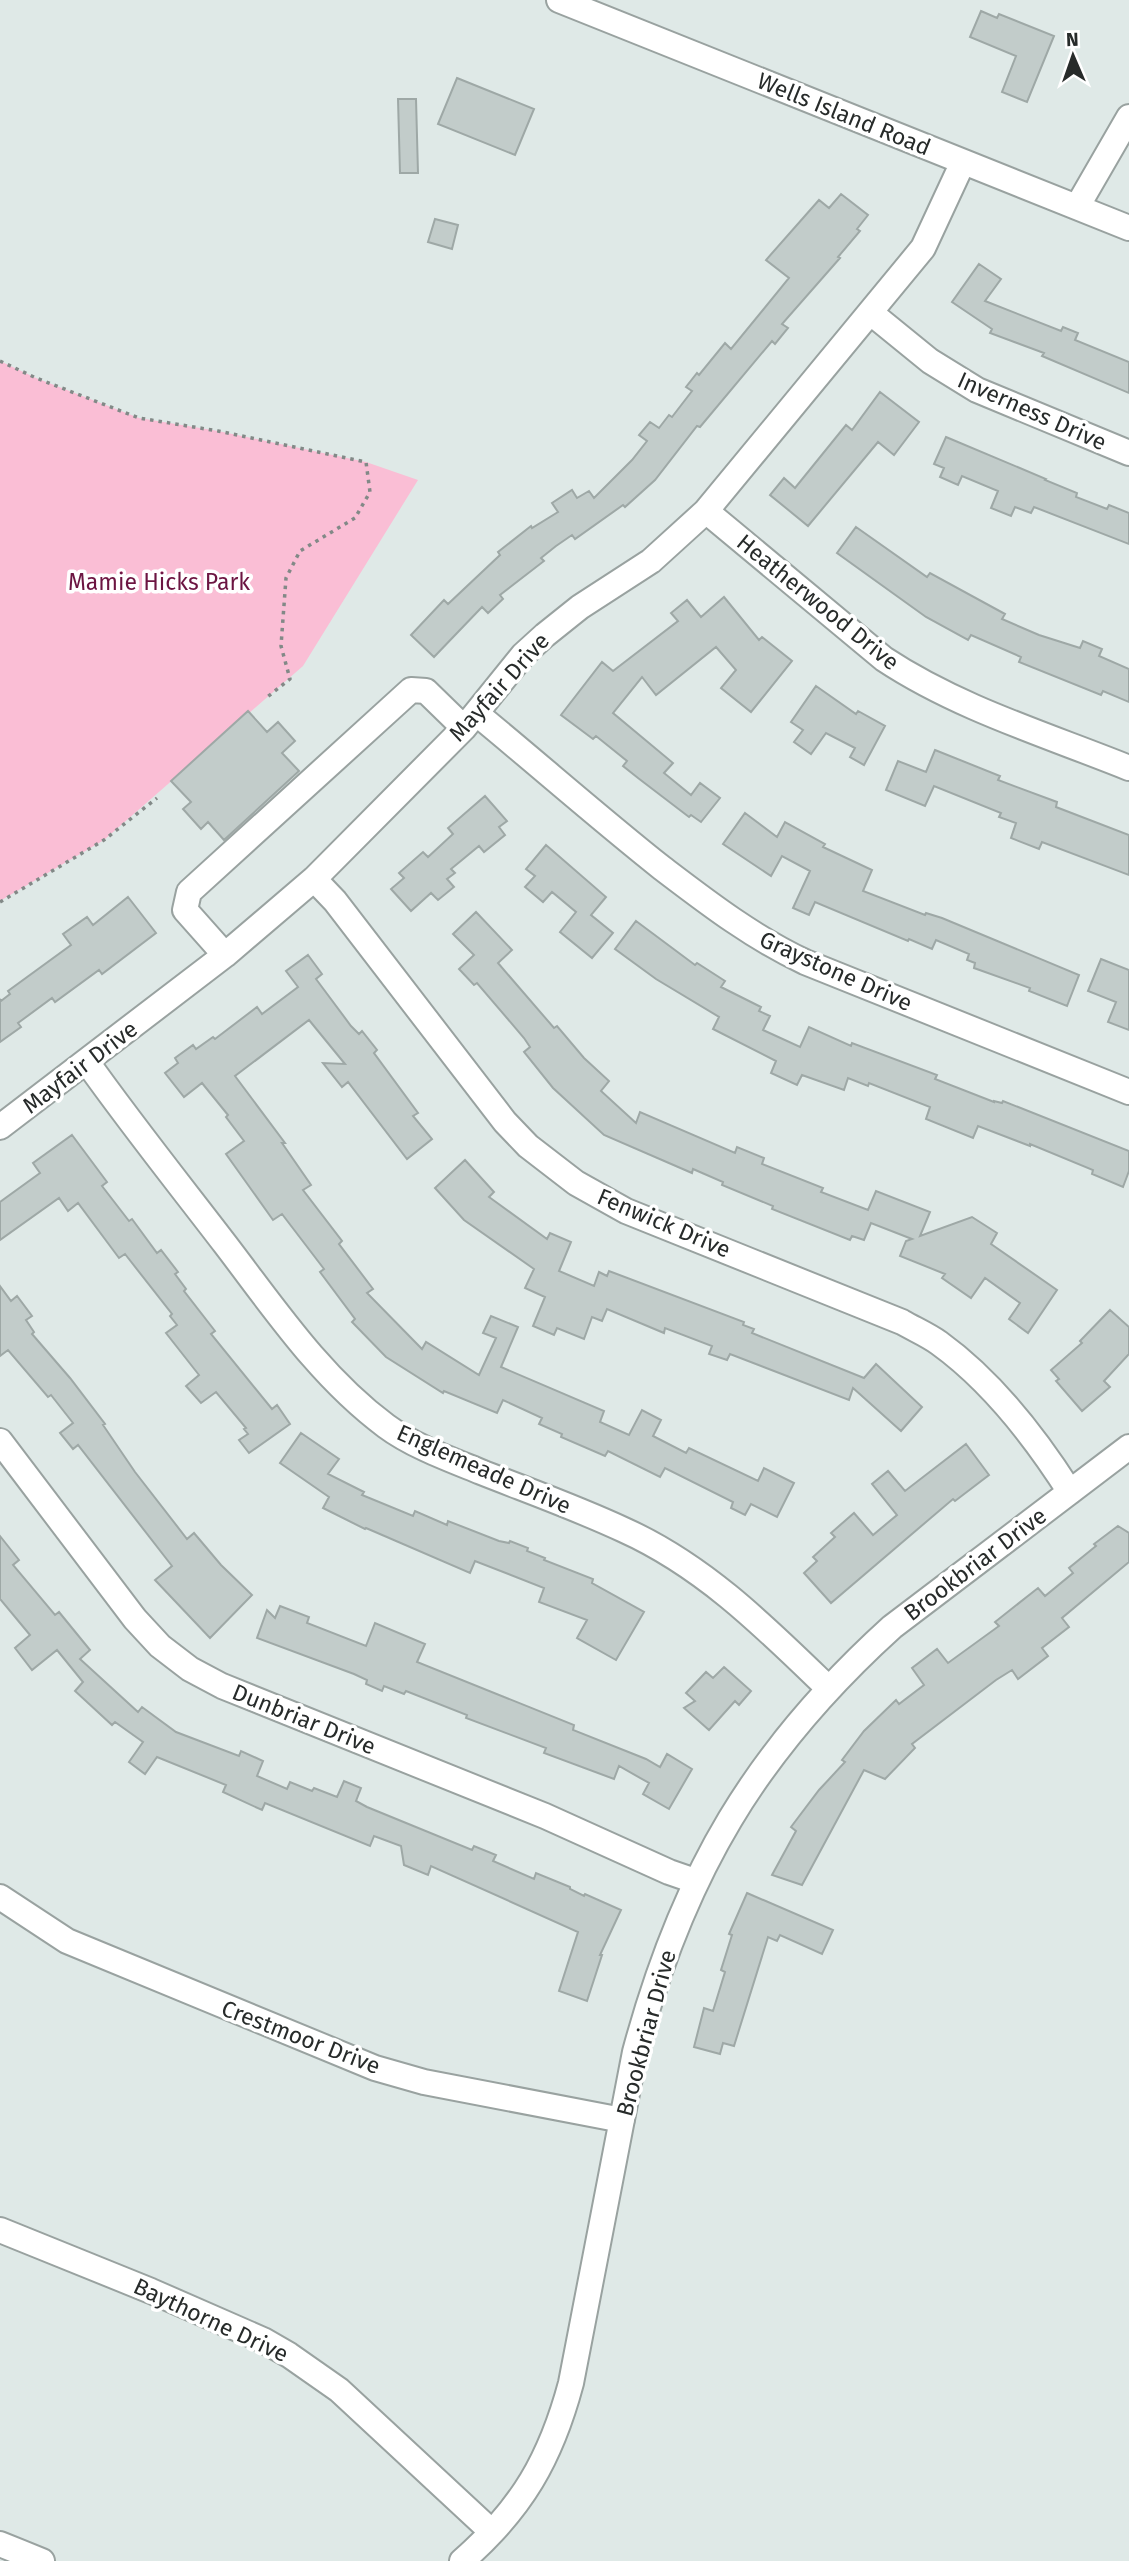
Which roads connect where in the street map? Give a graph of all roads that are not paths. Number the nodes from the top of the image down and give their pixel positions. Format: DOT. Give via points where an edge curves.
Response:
graph roads {
  1 [pos="559,0"];
  2 [pos="1129,117"];
  3 [pos="963,162"];
  4 [pos="1077,207"];
  5 [pos="1129,228"];
  6 [pos="871,313"];
  7 [pos="1129,453"];
  8 [pos="706,510"];
  9 [pos="471,721"];
  10 [pos="1129,768"];
  11 [pos="314,878"];
  12 [pos="225,956"];
  13 [pos="87,1062"];
  14 [pos="1129,1092"];
  15 [pos="0,1127"];
  16 [pos="0,1441"];
  17 [pos="1129,1447"];
  18 [pos="1070,1492"];
  19 [pos="828,1688"];
  20 [pos="695,1881"];
  21 [pos="0,1898"];
  22 [pos="622,2120"];
  23 [pos="0,2230"];
  24 [pos="492,2532"];
  25 [pos="0,2544"];
  26 [pos="43,2561"];
  27 [pos="463,2561"];
  1 -- 3 [label="street, Wells Island Road"];
  2 -- 4 [label="street"];
  3 -- 4 [label="street, Wells Island Road"];
  3 -- 6 [label="street, Mayfair Drive" via="923,247"];
  4 -- 5 [label="street, Wells Island Road"];
  6 -- 7 [label="street, Inverness Drive" via="930,361 977,390"];
  6 -- 8 [label="street, Mayfair Drive"];
  8 -- 9 [label="street, Mayfair Drive" via="651,561 545,635 503,678"];
  8 -- 10 [label="street, Heatherwood Drive" via="906,673 953,697"];
  9 -- 11 [label="street, Mayfair Drive"];
  9 -- 12 [label="street, Graystone Drive" via="426,691 411,690 189,892 186,910"];
  9 -- 14 [label="street, Graystone Drive" via="762,940 805,962"];
  11 -- 12 [label="street, Mayfair Drive"];
  11 -- 18 [label="street, Fenwick Drive" via="505,1122 548,1163 626,1211 902,1322 938,1343 997,1396"];
  12 -- 13 [label="street, Mayfair Drive"];
  13 -- 15 [label="street, Mayfair Drive"];
  13 -- 19 [label="street, Englemeade Drive" via="283,1321 356,1402 388,1428 453,1461 601,1519 675,1557 729,1595"];
  16 -- 20 [label="street, Dunbriar Drive" via="135,1619 190,1669"];
  17 -- 18 [label="street, Brookbriar Drive"];
  18 -- 19 [label="street, Brookbriar Drive" via="892,1627"];
  19 -- 20 [label="street, Brookbriar Drive" via="763,1767"];
  20 -- 22 [label="street, Brookbriar Drive" via="648,2007"];
  21 -- 22 [label="street, Crestmoor Drive" via="67,1941 375,2068 424,2082"];
  22 -- 24 [label="street, Brookbriar Drive" via="560,2424 520,2500"];
  23 -- 24 [label="street, Baythorne Drive" via="151,2291 289,2355 340,2390"];
  24 -- 27 [label="street, Brookbriar Drive"];
  25 -- 26 [label="street"];
}
